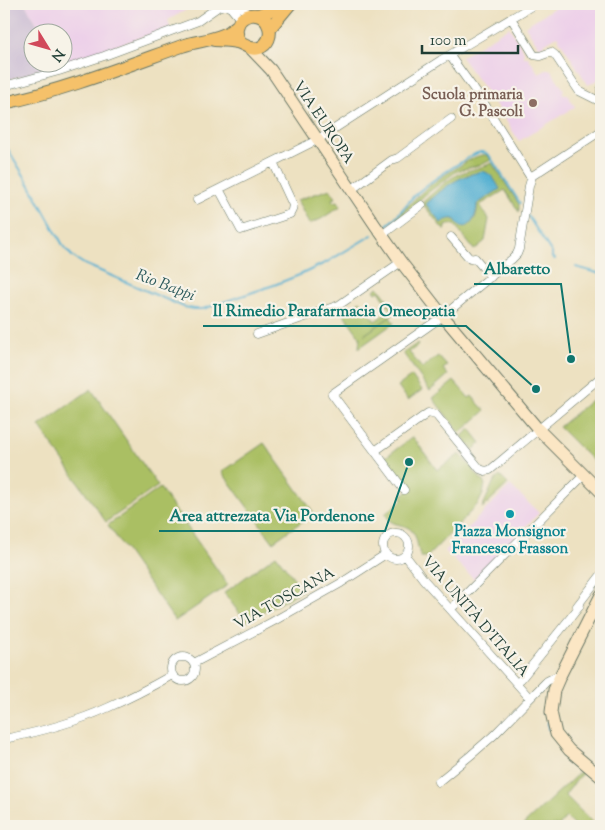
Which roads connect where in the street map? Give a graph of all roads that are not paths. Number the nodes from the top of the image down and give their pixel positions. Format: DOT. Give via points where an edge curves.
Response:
graph roads {
  1 [pos="213,4"];
  2 [pos="235,4"];
  3 [pos="279,4"];
  4 [pos="290,4"];
  5 [pos="534,4"];
  6 [pos="205,16"];
  7 [pos="511,18"];
  8 [pos="248,19"];
  9 [pos="270,28"];
  10 [pos="207,40"];
  11 [pos="265,44"];
  12 [pos="245,46"];
  13 [pos="450,56"];
  14 [pos="271,70"];
  15 [pos="4,86"];
  16 [pos="601,89"];
  17 [pos="601,102"];
  18 [pos="4,103"];
  19 [pos="450,119"];
  20 [pos="601,131"];
  21 [pos="317,140"];
  22 [pos="273,162"];
  23 [pos="532,176"];
  24 [pos="219,189"];
  25 [pos="351,190"];
  26 [pos="197,200"];
  27 [pos="422,205"];
  28 [pos="380,232"];
  29 [pos="451,237"];
  30 [pos="401,262"];
  31 [pos="491,277"];
  32 [pos="443,316"];
  33 [pos="257,334"];
  34 [pos="601,377"];
  35 [pos="538,429"];
  36 [pos="375,451"];
  37 [pos="584,475"];
  38 [pos="404,490"];
  39 [pos="601,492"];
  40 [pos="386,554"];
  41 [pos="405,556"];
  42 [pos="601,575"];
  43 [pos="601,594"];
  44 [pos="452,609"];
  45 [pos="194,663"];
  46 [pos="561,674"];
  47 [pos="172,675"];
  48 [pos="521,679"];
  49 [pos="526,695"];
  50 [pos="4,739"];
  51 [pos="601,777"];
  52 [pos="438,782"];
  1 -- 6 [label="street"];
  2 -- 8 [label="street"];
  3 -- 8 [label="main road"];
  4 -- 9 [label="main road"];
  5 -- 7 [label="street"];
  6 -- 8 [label="street" via="224,5"];
  6 -- 15 [label="street" via="104,56"];
  7 -- 13 [label="street"];
  7 -- 17 [label="street" via="534,55 555,54 579,90"];
  8 -- 9 [label="main road" via="264,18"];
  8 -- 10 [label="main road" via="228,33"];
  8 -- 12 [label="main road" via="236,31"];
  9 -- 11 [label="main road"];
  10 -- 12 [label="main road"];
  10 -- 18 [label="main road" via="52,91"];
  11 -- 12 [label="main road" via="258,48"];
  11 -- 14 [label="street, VIA EUROPA"];
  12 -- 14 [label="street, VIA EUROPA"];
  13 -- 21 [label="street"];
  13 -- 23 [label="street"];
  14 -- 21 [label="street, VIA EUROPA"];
  16 -- 17 [label="street"];
  19 -- 25 [label="street"];
  20 -- 23 [label="street"];
  21 -- 22 [label="street"];
  21 -- 25 [label="street, VIA EUROPA"];
  22 -- 24 [label="street"];
  22 -- 24 [label="street" via="293,205 290,214 241,230"];
  23 -- 31 [label="street" via="517,254"];
  24 -- 26 [label="street"];
  25 -- 28 [label="street, VIA EUROPA"];
  27 -- 28 [label="street"];
  28 -- 30 [label="street, VIA EUROPA"];
  29 -- 31 [label="street" via="470,260 475,258"];
  30 -- 32 [label="street, VIA EUROPA"];
  30 -- 33 [label="street" via="339,306"];
  31 -- 32 [label="street"];
  32 -- 35 [label="street, VIA EUROPA"];
  32 -- 36 [label="street" via="332,394"];
  34 -- 35 [label="street"];
  35 -- 36 [label="street" via="496,466 485,471 436,415 428,413"];
  35 -- 37 [label="street, VIA EUROPA"];
  36 -- 38 [label="street"];
  37 -- 39 [label="street, VIA EUROPA"];
  37 -- 44 [label="street"];
  40 -- 41 [label="street" via="395,559"];
  40 -- 41 [label="street" via="384,542 388,537 400,534 407,540 409,548"];
  40 -- 45 [label="street, VIA TOSCANA" via="341,583"];
  41 -- 44 [label="street, VIA UNITÀ D'ITALIA"];
  42 -- 48 [label="street"];
  43 -- 46 [label="street"];
  44 -- 49 [label="street, VIA UNITÀ D'ITALIA"];
  45 -- 47 [label="street, VIA TOSCANA" via="190,678 182,681"];
  45 -- 47 [label="street, VIA TOSCANA" via="187,657 176,659 172,662"];
  46 -- 51 [label="street" via="554,690 551,712 556,734 569,750"];
  46 -- 52 [label="street" via="547,681 494,735"];
  47 -- 50 [label="street, VIA TOSCANA" via="106,709 71,722"];
}
